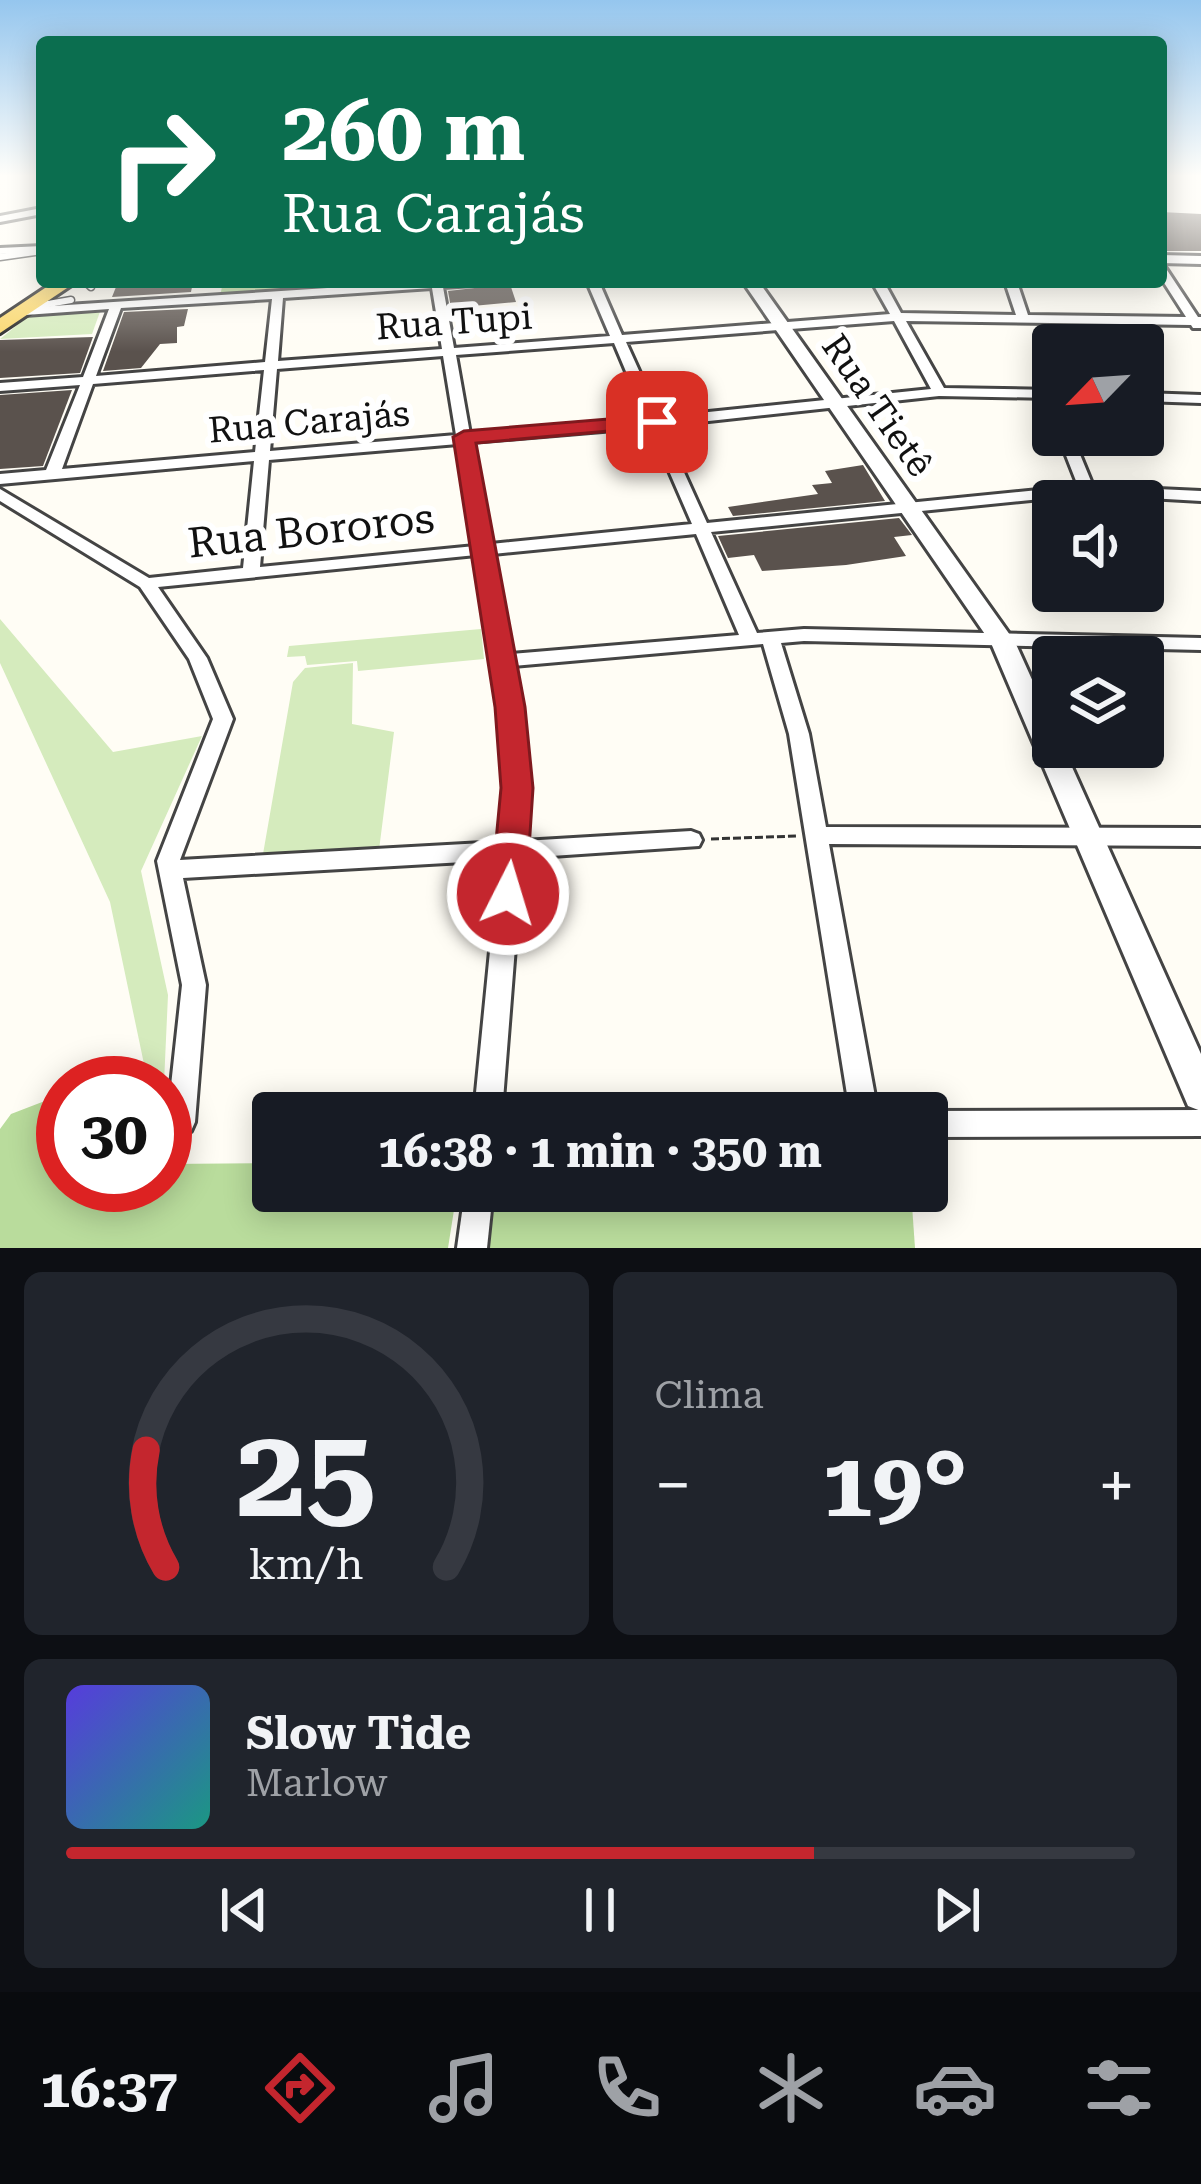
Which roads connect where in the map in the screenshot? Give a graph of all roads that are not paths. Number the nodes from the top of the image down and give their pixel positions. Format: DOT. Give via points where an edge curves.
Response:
graph roads {
  1 [pos="36,251"];
  2 [pos="0,254"];
  3 [pos="1167,259"];
  4 [pos="1201,260"];
  5 [pos="1167,277"];
  6 [pos="43,288"];
  7 [pos="379,288"];
  8 [pos="438,288"];
  9 [pos="596,288"];
  10 [pos="756,288"];
  11 [pos="881,288"];
  12 [pos="1013,288"];
  13 [pos="69,291"];
  14 [pos="278,295"];
  15 [pos="116,305"];
  16 [pos="28,309"];
  17 [pos="0,316"];
  18 [pos="898,317"];
  19 [pos="1024,318"];
  20 [pos="1198,325"];
  21 [pos="782,326"];
  22 [pos="0,327"];
  23 [pos="619,338"];
  24 [pos="448,352"];
  25 [pos="272,365"];
  26 [pos="88,380"];
  27 [pos="0,387"];
  28 [pos="939,392"];
  29 [pos="1032,396"];
  30 [pos="1164,398"];
  31 [pos="1201,399"];
  32 [pos="837,404"];
  33 [pos="657,422"];
  34 [pos="464,437"];
  35 [pos="262,456"];
  36 [pos="53,473"];
  37 [pos="0,479"];
  38 [pos="0,494"];
  39 [pos="1164,496"];
  40 [pos="1201,496"];
  41 [pos="1032,499"];
  42 [pos="909,507"];
  43 [pos="702,526"];
  44 [pos="485,548"];
  45 [pos="251,572"];
  46 [pos="146,583"];
  47 [pos="760,638"];
  48 [pos="1003,642"];
  49 [pos="1201,644"];
  50 [pos="503,661"];
  51 [pos="816,835"];
  52 [pos="1088,836"];
  53 [pos="1201,837"];
  54 [pos="692,840"];
  55 [pos="512,851"];
  56 [pos="168,870"];
  57 [pos="187,1056"];
  58 [pos="490,1092"];
  59 [pos="860,1092"];
  60 [pos="1201,1094"];
  61 [pos="1201,1123"];
  62 [pos="948,1124"];
  63 [pos="476,1212"];
  64 [pos="472,1248"];
  1 -- 2 [label="street"];
  3 -- 4 [label="street"];
  5 -- 20 [label="street"];
  6 -- 17 [label="main road"];
  7 -- 14 [label="street"];
  8 -- 24 [label="street"];
  9 -- 23 [label="street"];
  10 -- 21 [label="street, Rua Tietê"];
  11 -- 18 [label="street"];
  12 -- 19 [label="street"];
  13 -- 16 [label="main road"];
  14 -- 15 [label="street"];
  14 -- 25 [label="street"];
  15 -- 16 [label="street"];
  15 -- 26 [label="street"];
  16 -- 22 [label="main road"];
  18 -- 19 [label="street, Rua Tupi"];
  18 -- 21 [label="street, Rua Tupi"];
  18 -- 28 [label="street"];
  19 -- 20 [label="street, Rua Tupi"];
  21 -- 23 [label="street, Rua Tupi"];
  21 -- 32 [label="street, Rua Tietê"];
  23 -- 24 [label="street, Rua Tupi"];
  23 -- 33 [label="street"];
  24 -- 25 [label="street, Rua Tupi"];
  24 -- 34 [label="street"];
  25 -- 26 [label="street, Rua Tupi"];
  25 -- 35 [label="street"];
  26 -- 27 [label="street, Rua Tupi"];
  26 -- 36 [label="street"];
  28 -- 29 [label="street, Rua Carajás"];
  28 -- 32 [label="street, Rua Carajás"];
  30 -- 31 [label="street"];
  32 -- 33 [label="street, Rua Carajás"];
  32 -- 42 [label="street, Rua Tietê"];
  33 -- 34 [label="street, Rua Carajás"];
  33 -- 43 [label="street"];
  34 -- 35 [label="street, Rua Carajás"];
  34 -- 44 [label="street"];
  35 -- 36 [label="street, Rua Carajás"];
  35 -- 45 [label="street"];
  36 -- 37 [label="street, Rua Carajás"];
  38 -- 46 [label="street"];
  39 -- 40 [label="street, Rua Bororos"];
  41 -- 42 [label="street, Rua Bororos"];
  42 -- 43 [label="street, Rua Bororos"];
  42 -- 48 [label="street, Rua Tietê"];
  43 -- 44 [label="street, Rua Bororos"];
  43 -- 47 [label="street"];
  44 -- 45 [label="street, Rua Bororos"];
  44 -- 50 [label="street"];
  45 -- 46 [label="street, Rua Bororos"];
  46 -- 56 [label="street" via="198,658 223,718"];
  47 -- 48 [label="street"];
  47 -- 50 [label="street"];
  47 -- 51 [label="street" via="799,734"];
  48 -- 49 [label="street"];
  48 -- 52 [label="street, Rua Tietê"];
  50 -- 55 [label="street" via="517,788"];
  51 -- 52 [label="street"];
  51 -- 59 [label="street"];
  52 -- 53 [label="street"];
  52 -- 60 [label="street, Rua Tietê"];
  54 -- 55 [label="street"];
  55 -- 56 [label="street"];
  55 -- 58 [label="street"];
  56 -- 57 [label="street" via="194,985"];
  61 -- 62 [label="street"];
  63 -- 64 [label="street"];
}
